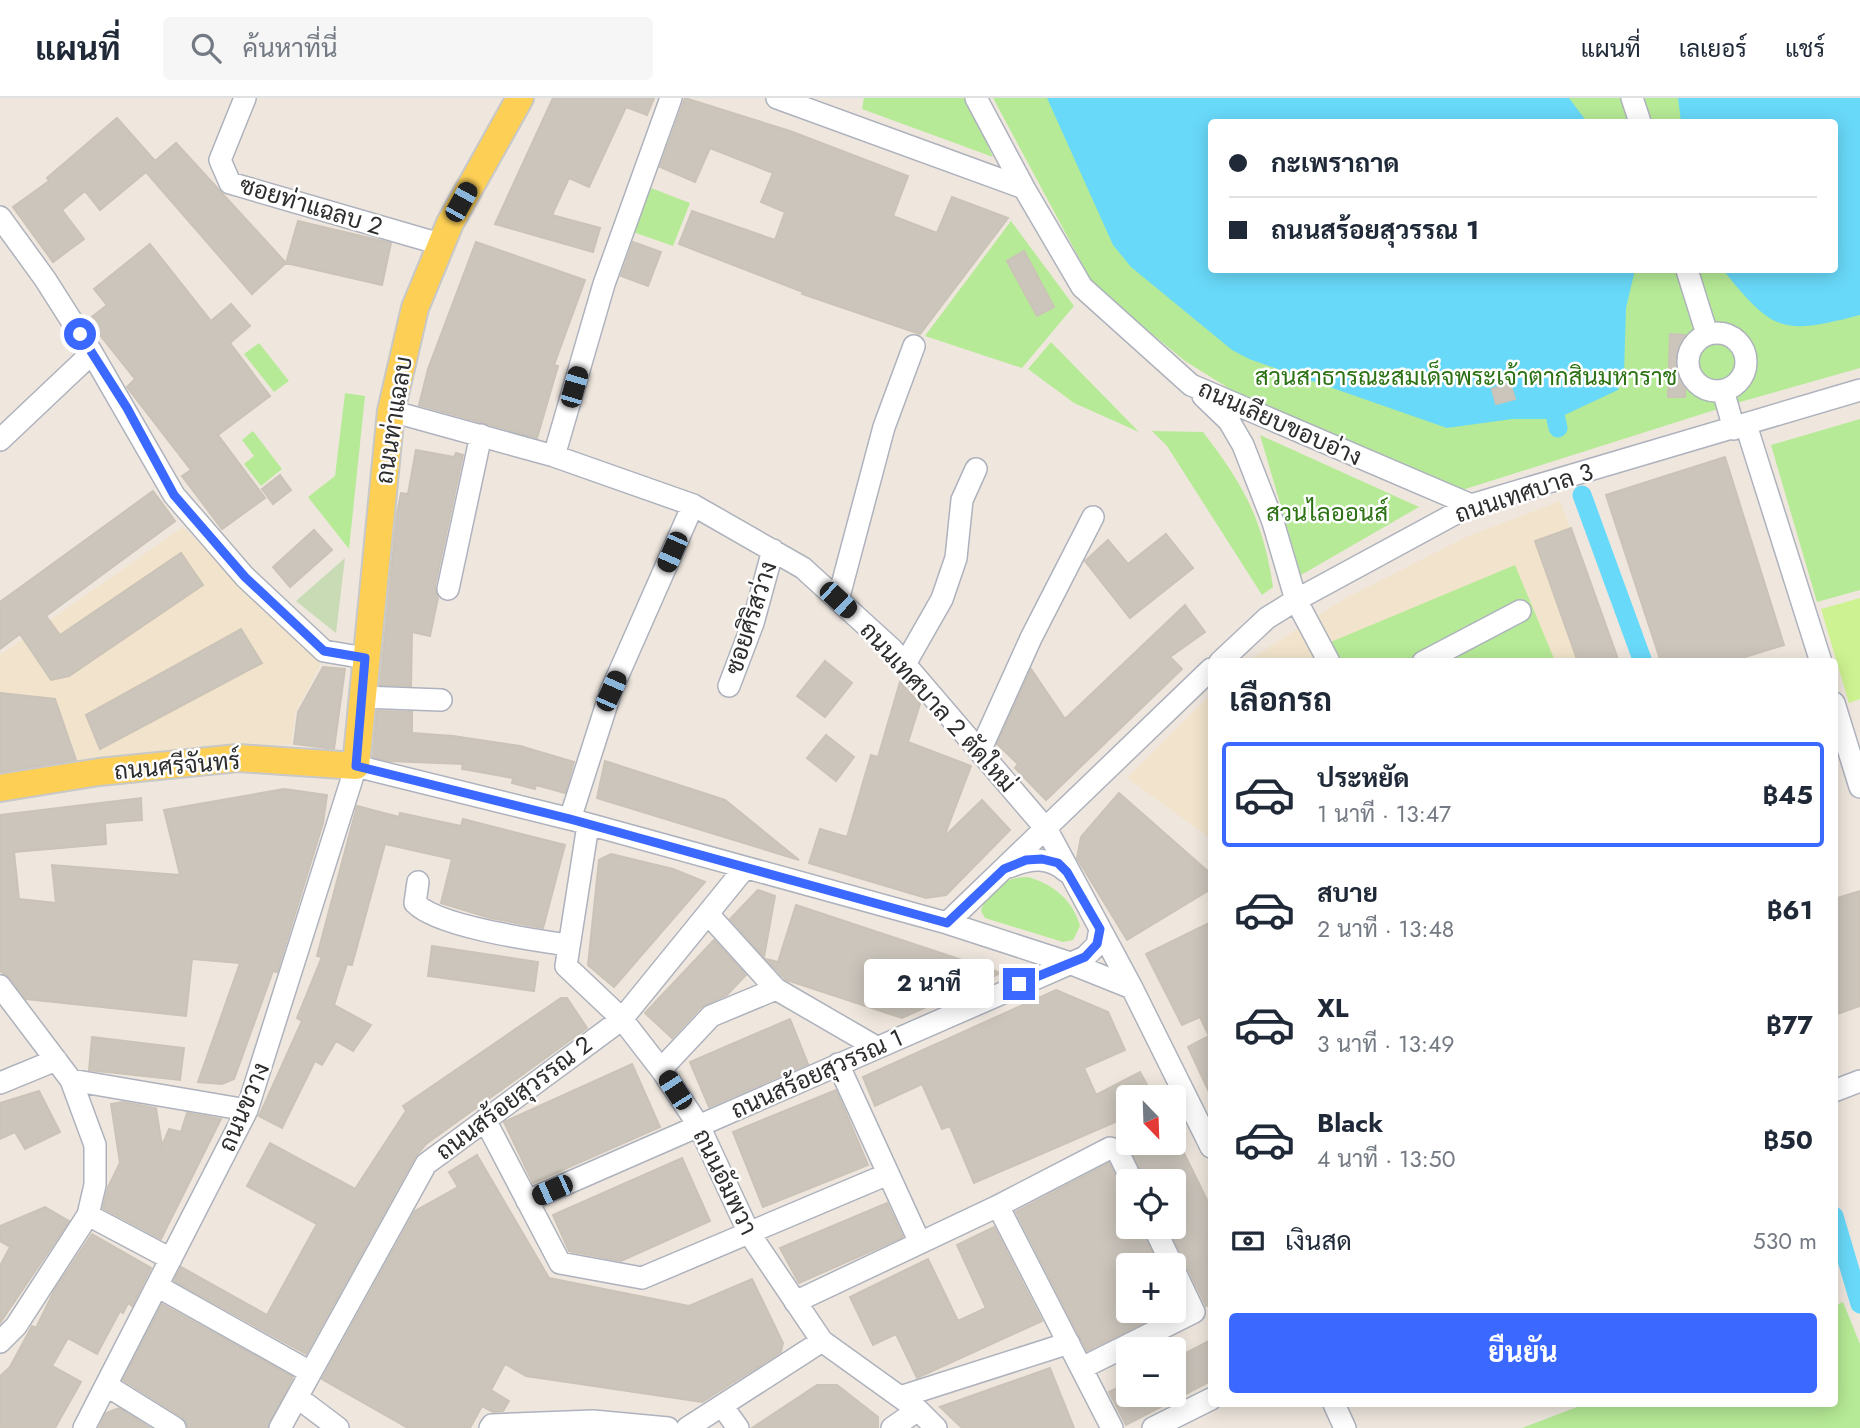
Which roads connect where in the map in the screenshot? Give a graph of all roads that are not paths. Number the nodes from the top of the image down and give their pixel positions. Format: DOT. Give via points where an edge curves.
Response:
graph roads {
  1 [pos="245,98"];
  2 [pos="520,98"];
  3 [pos="671,98"];
  4 [pos="777,98"];
  5 [pos="976,98"];
  6 [pos="1632,98"];
  7 [pos="1639,119"];
  8 [pos="1024,188"];
  9 [pos="0,217"];
  10 [pos="440,244"];
  11 [pos="1688,273"];
  12 [pos="1707,334"];
  13 [pos="914,346"];
  14 [pos="92,353"];
  15 [pos="1191,385"];
  16 [pos="1723,390"];
  17 [pos="1860,390"];
  18 [pos="391,411"];
  19 [pos="1740,427"];
  20 [pos="481,435"];
  21 [pos="0,440"];
  22 [pos="554,456"];
  23 [pos="976,469"];
  24 [pos="693,505"];
  25 [pos="1471,505"];
  26 [pos="1093,517"];
  27 [pos="773,550"];
  28 [pos="448,589"];
  29 [pos="838,600"];
  30 [pos="1296,600"];
  31 [pos="1520,611"];
  32 [pos="365,658"];
  33 [pos="1224,658"];
  34 [pos="1327,658"];
  35 [pos="1431,658"];
  36 [pos="1820,658"];
  37 [pos="905,664"];
  38 [pos="1208,672"];
  39 [pos="729,687"];
  40 [pos="362,697"];
  41 [pos="441,700"];
  42 [pos="1838,709"];
  43 [pos="1851,724"];
  44 [pos="980,751"];
  45 [pos="356,766"];
  46 [pos="1860,787"];
  47 [pos="0,788"];
  48 [pos="579,822"];
  49 [pos="1047,830"];
  50 [pos="744,869"];
  51 [pos="1004,869"];
  52 [pos="1067,872"];
  53 [pos="418,882"];
  54 [pos="977,896"];
  55 [pos="708,914"];
  56 [pos="947,923"];
  57 [pos="1100,929"];
  58 [pos="986,937"];
  59 [pos="568,945"];
  60 [pos="1067,962"];
  61 [pos="0,986"];
  62 [pos="1132,988"];
  63 [pos="776,989"];
  64 [pos="621,1019"];
  65 [pos="876,1047"];
  66 [pos="55,1060"];
  67 [pos="838,1064"];
  68 [pos="663,1072"];
  69 [pos="71,1080"];
  70 [pos="1860,1081"];
  71 [pos="0,1083"];
  72 [pos="1838,1089"];
  73 [pos="247,1110"];
  74 [pos="485,1120"];
  75 [pos="699,1126"];
  76 [pos="1208,1141"];
  77 [pos="1126,1169"];
  78 [pos="888,1174"];
  79 [pos="527,1201"];
  80 [pos="998,1206"];
  81 [pos="88,1214"];
  82 [pos="749,1233"];
  83 [pos="920,1243"];
  84 [pos="171,1259"];
  85 [pos="157,1286"];
  86 [pos="1186,1295"];
  87 [pos="795,1302"];
  88 [pos="1186,1316"];
  89 [pos="1172,1323"];
  90 [pos="822,1341"];
  91 [pos="0,1342"];
  92 [pos="1069,1343"];
  93 [pos="1082,1368"];
  94 [pos="310,1372"];
  95 [pos="106,1385"];
  96 [pos="297,1397"];
  97 [pos="900,1397"];
  98 [pos="1208,1400"];
  99 [pos="1335,1407"];
  100 [pos="723,1408"];
  101 [pos="918,1410"];
  102 [pos="592,1424"];
  103 [pos="84,1428"];
  104 [pos="175,1428"];
  105 [pos="280,1428"];
  106 [pos="338,1428"];
  107 [pos="490,1428"];
  108 [pos="668,1428"];
  109 [pos="687,1428"];
  110 [pos="738,1428"];
  111 [pos="892,1428"];
  112 [pos="936,1428"];
  113 [pos="1112,1428"];
  114 [pos="1153,1428"];
  115 [pos="1345,1428"];
  1 -- 10 [label="street, ซอยท่าแฉลบ 2" via="220,160 230,183"];
  2 -- 10 [label="main road, ถนนท่าแฉลบ"];
  3 -- 22 [label="street" via="604,284"];
  4 -- 8 [label="street"];
  5 -- 8 [label="street, ถนนเลียบขอบอ่าง"];
  6 -- 7 [label="street"];
  8 -- 15 [label="street, ถนนเลียบขอบอ่าง" via="1082,287"];
  9 -- 14 [label="street"];
  10 -- 18 [label="main road, ถนนท่าแฉลบ" via="415,308"];
  11 -- 12 [label="street"];
  12 -- 16 [label="street" via="1690,349 1689,372 1704,388"];
  12 -- 16 [label="street" via="1725,334 1744,349 1743,374"];
  13 -- 29 [label="street" via="884,427"];
  14 -- 21 [label="street"];
  14 -- 32 [label="street" via="174,495 245,577 324,651"];
  15 -- 25 [label="street, ถนนเลียบขอบอ่าง"];
  15 -- 30 [label="street" via="1229,421 1243,446 1273,522"];
  16 -- 19 [label="street"];
  17 -- 19 [label="street, ถนนเทศบาล 3"];
  18 -- 20 [label="street, ถนนเทศบาล 2 ตัดใหม่"];
  18 -- 32 [label="main road, ถนนท่าแฉลบ"];
  19 -- 25 [label="street, ถนนเทศบาล 3"];
  19 -- 36 [label="street"];
  20 -- 22 [label="street, ถนนเทศบาล 2 ตัดใหม่"];
  20 -- 28 [label="street"];
  22 -- 24 [label="street, ถนนเทศบาล 2 ตัดใหม่"];
  23 -- 37 [label="street" via="962,500 956,558 942,599"];
  24 -- 27 [label="street, ถนนเทศบาล 2 ตัดใหม่"];
  24 -- 48 [label="street, ถนนอัมพวา" via="611,691"];
  25 -- 30 [label="street, ถนนเทศบาล 3"];
  26 -- 44 [label="street"];
  27 -- 29 [label="street, ถนนเทศบาล 2 ตัดใหม่" via="803,568"];
  27 -- 39 [label="street, ซอยศิริสว่าง"];
  29 -- 37 [label="street, ถนนเทศบาล 2 ตัดใหม่"];
  30 -- 33 [label="street, ถนนเทศบาล 3" via="1268,618"];
  30 -- 34 [label="street"];
  31 -- 35 [label="street"];
  32 -- 40 [label="main road, ถนนท่าแฉลบ"];
  37 -- 44 [label="street, ถนนเทศบาล 2 ตัดใหม่"];
  38 -- 49 [label="street"];
  40 -- 41 [label="street"];
  40 -- 45 [label="main road, ถนนท่าแฉลบ"];
  42 -- 43 [label="street"];
  43 -- 46 [label="street"];
  44 -- 49 [label="street, ถนนเทศบาล 2 ตัดใหม่"];
  45 -- 47 [label="main road, ถนนศรีจันทร์" via="238,758"];
  45 -- 48 [label="street"];
  45 -- 73 [label="street, ถนนขวาง"];
  48 -- 50 [label="street"];
  48 -- 59 [label="street, ถนนอัมพวา"];
  49 -- 51 [label="street"];
  49 -- 52 [label="street, ถนนเทศบาล 2 ตัดใหม่"];
  50 -- 55 [label="street, ถนนสร้อยสุวรรณ 2"];
  50 -- 56 [label="street"];
  51 -- 52 [label="street" via="1042,859 1058,863"];
  51 -- 54 [label="street"];
  52 -- 57 [label="street, ถนนเทศบาล 2 ตัดใหม่"];
  53 -- 59 [label="street" via="415,902 432,913 505,935"];
  54 -- 56 [label="street"];
  54 -- 58 [label="street" via="973,919"];
  55 -- 63 [label="street"];
  55 -- 64 [label="street, ถนนสร้อยสุวรรณ 2"];
  56 -- 58 [label="street"];
  57 -- 60 [label="street" via="1091,952"];
  57 -- 62 [label="street, ถนนเทศบาล 2 ตัดใหม่"];
  58 -- 60 [label="street"];
  59 -- 64 [label="street, ถนนอัมพวา" via="566,966"];
  60 -- 62 [label="street"];
  60 -- 65 [label="street, ถนนสร้อยสุวรรณ 1"];
  61 -- 66 [label="street"];
  62 -- 76 [label="street, ถนนเทศบาล 2 ตัดใหม่"];
  63 -- 65 [label="street"];
  63 -- 68 [label="street" via="711,1016"];
  64 -- 68 [label="street, ถนนอัมพวา"];
  64 -- 74 [label="street, ถนนสร้อยสุวรรณ 2"];
  65 -- 67 [label="street, ถนนสร้อยสุวรรณ 1"];
  66 -- 69 [label="street"];
  66 -- 71 [label="street"];
  67 -- 75 [label="street, ถนนสร้อยสุวรรณ 1"];
  67 -- 78 [label="street"];
  68 -- 75 [label="street, ถนนอัมพวา"];
  69 -- 73 [label="street"];
  69 -- 81 [label="street" via="95,1145 95,1185"];
  70 -- 72 [label="street"];
  73 -- 84 [label="street, ถนนขวาง"];
  74 -- 79 [label="street"];
  74 -- 94 [label="street, ถนนสร้อยสุวรรณ 2" via="426,1164"];
  75 -- 79 [label="street, ถนนสร้อยสุวรรณ 1"];
  75 -- 82 [label="street, ถนนอัมพวา"];
  77 -- 80 [label="street" via="1117,1150 1110,1148"];
  78 -- 82 [label="street"];
  78 -- 83 [label="street"];
  79 -- 82 [label="street" via="560,1263 642,1278"];
  80 -- 83 [label="street"];
  80 -- 92 [label="street"];
  81 -- 84 [label="street"];
  81 -- 91 [label="street" via="16,1326"];
  82 -- 87 [label="street, ถนนอัมพวา"];
  83 -- 87 [label="street"];
  84 -- 85 [label="street, ถนนขวาง"];
  85 -- 94 [label="street"];
  85 -- 95 [label="street, ถนนขวาง"];
  86 -- 88 [label="street" via="1194,1312"];
  87 -- 90 [label="street, ถนนอัมพวา"];
  89 -- 93 [label="street"];
  90 -- 97 [label="street, ถนนอัมพวา"];
  90 -- 100 [label="street"];
  92 -- 93 [label="street"];
  92 -- 97 [label="street"];
  93 -- 113 [label="street"];
  94 -- 96 [label="street, ถนนสร้อยสุวรรณ 2"];
  95 -- 103 [label="street, ถนนขวาง"];
  95 -- 104 [label="street"];
  96 -- 105 [label="street, ถนนสร้อยสุวรรณ 2"];
  96 -- 106 [label="street"];
  97 -- 101 [label="street, ถนนอัมพวา"];
  98 -- 114 [label="street"];
  99 -- 115 [label="street"];
  100 -- 109 [label="street"];
  100 -- 110 [label="street"];
  101 -- 111 [label="street"];
  101 -- 112 [label="street, ถนนอัมพวา"];
  102 -- 107 [label="street"];
  102 -- 108 [label="street"];
}
